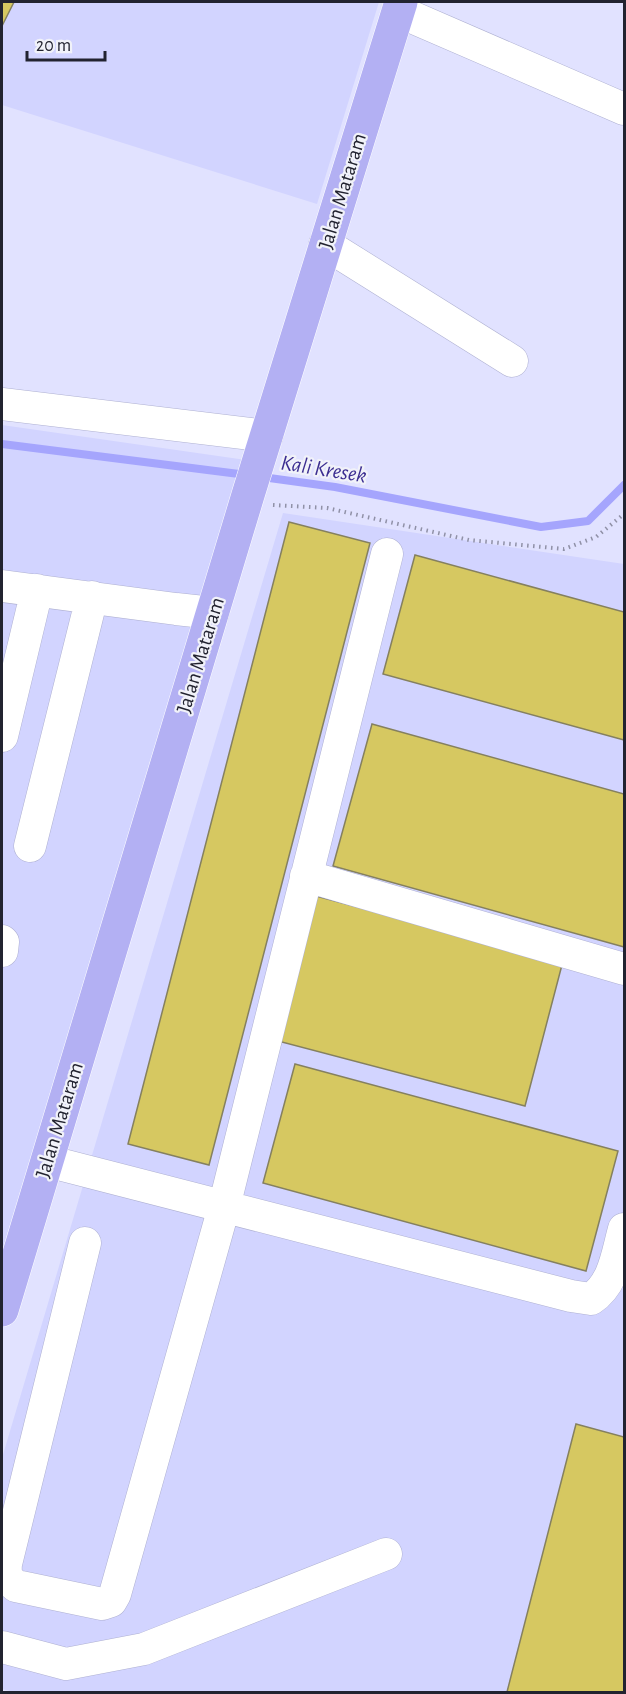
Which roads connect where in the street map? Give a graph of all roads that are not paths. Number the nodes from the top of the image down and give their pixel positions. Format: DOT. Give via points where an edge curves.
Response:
graph roads {
  1 [pos="399,6"];
  2 [pos="624,109"];
  3 [pos="325,244"];
  4 [pos="513,362"];
  5 [pos="2,404"];
  6 [pos="265,441"];
  7 [pos="387,554"];
  8 [pos="2,586"];
  9 [pos="37,590"];
  10 [pos="92,597"];
  11 [pos="213,612"];
  12 [pos="2,736"];
  13 [pos="30,846"];
  14 [pos="306,876"];
  15 [pos="2,941"];
  16 [pos="2,951"];
  17 [pos="624,969"];
  18 [pos="47,1161"];
  19 [pos="224,1207"];
  20 [pos="624,1229"];
  21 [pos="85,1243"];
  22 [pos="2,1310"];
  23 [pos="386,1554"];
  24 [pos="2,1647"];
  1 -- 2 [label="street"];
  1 -- 3 [label="main road, Jalan Mataram"];
  3 -- 4 [label="street"];
  3 -- 6 [label="main road, Jalan Mataram"];
  5 -- 6 [label="street"];
  6 -- 11 [label="main road, Jalan Mataram"];
  7 -- 14 [label="street"];
  8 -- 9 [label="street"];
  9 -- 10 [label="street"];
  9 -- 12 [label="street"];
  10 -- 11 [label="street"];
  10 -- 13 [label="street"];
  11 -- 18 [label="main road, Jalan Mataram"];
  14 -- 17 [label="street"];
  14 -- 19 [label="street"];
  15 -- 16 [label="street"];
  18 -- 19 [label="street"];
  18 -- 22 [label="main road, Jalan Mataram"];
  19 -- 20 [label="street" via="591,1299 602,1292 611,1276"];
  19 -- 21 [label="street" via="115,1594 111,1601 102,1604 16,1586 5,1574"];
  23 -- 24 [label="street" via="144,1649 66,1664"];
}
